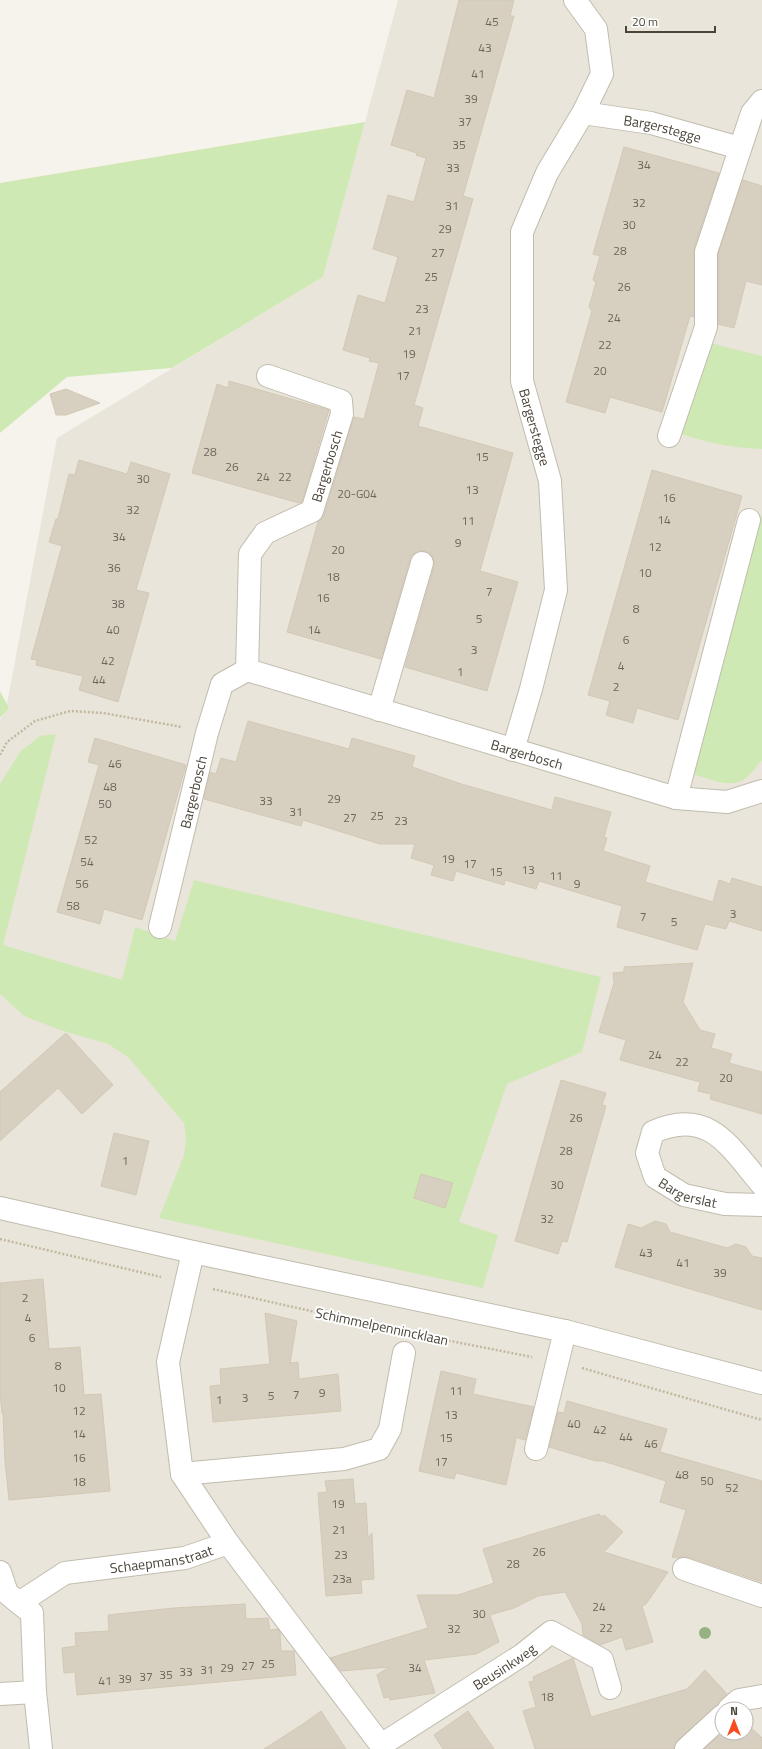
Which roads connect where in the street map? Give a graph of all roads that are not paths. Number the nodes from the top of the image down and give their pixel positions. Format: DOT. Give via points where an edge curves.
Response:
graph roads {
  1 [pos="575,0"];
  2 [pos="762,101"];
  3 [pos="583,113"];
  4 [pos="740,148"];
  5 [pos="268,376"];
  6 [pos="669,436"];
  7 [pos="749,520"];
  8 [pos="422,563"];
  9 [pos="247,670"];
  10 [pos="379,710"];
  11 [pos="513,750"];
  12 [pos="762,791"];
  13 [pos="676,798"];
  14 [pos="160,928"];
  15 [pos="762,1185"];
  16 [pos="762,1205"];
  17 [pos="0,1208"];
  18 [pos="194,1252"];
  19 [pos="565,1331"];
  20 [pos="404,1353"];
  21 [pos="762,1383"];
  22 [pos="536,1449"];
  23 [pos="182,1474"];
  24 [pos="228,1543"];
  25 [pos="684,1569"];
  26 [pos="0,1572"];
  27 [pos="762,1596"];
  28 [pos="19,1603"];
  29 [pos="610,1688"];
  30 [pos="35,1692"];
  31 [pos="0,1694"];
  32 [pos="762,1696"];
  33 [pos="738,1701"];
  34 [pos="714,1723"];
  35 [pos="383,1747"];
  36 [pos="41,1749"];
  37 [pos="686,1749"];
  1 -- 3 [label="street, Bargerstegge" via="596,29 602,74"];
  2 -- 4 [label="street" via="752,113"];
  3 -- 4 [label="street, Bargerstegge" via="651,123"];
  3 -- 11 [label="street, Bargerstegge" via="547,173 522,232 522,381 550,481 556,590"];
  4 -- 6 [label="street" via="706,252 706,327"];
  5 -- 9 [label="street, Bargerbosch" via="341,401 342,414 312,511 265,533 250,554"];
  7 -- 13 [label="street"];
  8 -- 10 [label="street"];
  9 -- 10 [label="street, Bargerbosch"];
  9 -- 14 [label="street, Bargerbosch" via="222,684 207,733"];
  10 -- 11 [label="street, Bargerbosch"];
  11 -- 13 [label="street, Bargerbosch"];
  12 -- 13 [label="street, Bargerbosch" via="727,802"];
  15 -- 16 [label="street, Bargerslat" via="733,1149 717,1134 701,1126 684,1124 668,1126 653,1132 647,1153 654,1177 684,1195 725,1204"];
  17 -- 18 [label="street"];
  18 -- 19 [label="street"];
  18 -- 23 [label="street, Schaepmanstraat" via="168,1362"];
  19 -- 21 [label="street"];
  19 -- 22 [label="street"];
  20 -- 23 [label="street" via="390,1429 379,1449 344,1459"];
  23 -- 24 [label="street, Schaepmanstraat"];
  24 -- 28 [label="street, Schaepmanstraat" via="185,1558 65,1573"];
  24 -- 35 [label="street, Beusinkweg"];
  25 -- 27 [label="street"];
  26 -- 28 [label="street" via="7,1593"];
  28 -- 30 [label="street" via="32,1613"];
  29 -- 35 [label="street, Beusinkweg" via="602,1660 551,1632 522,1655"];
  30 -- 31 [label="street"];
  30 -- 36 [label="street"];
  32 -- 33 [label="street"];
  34 -- 37 [label="street"];
}
